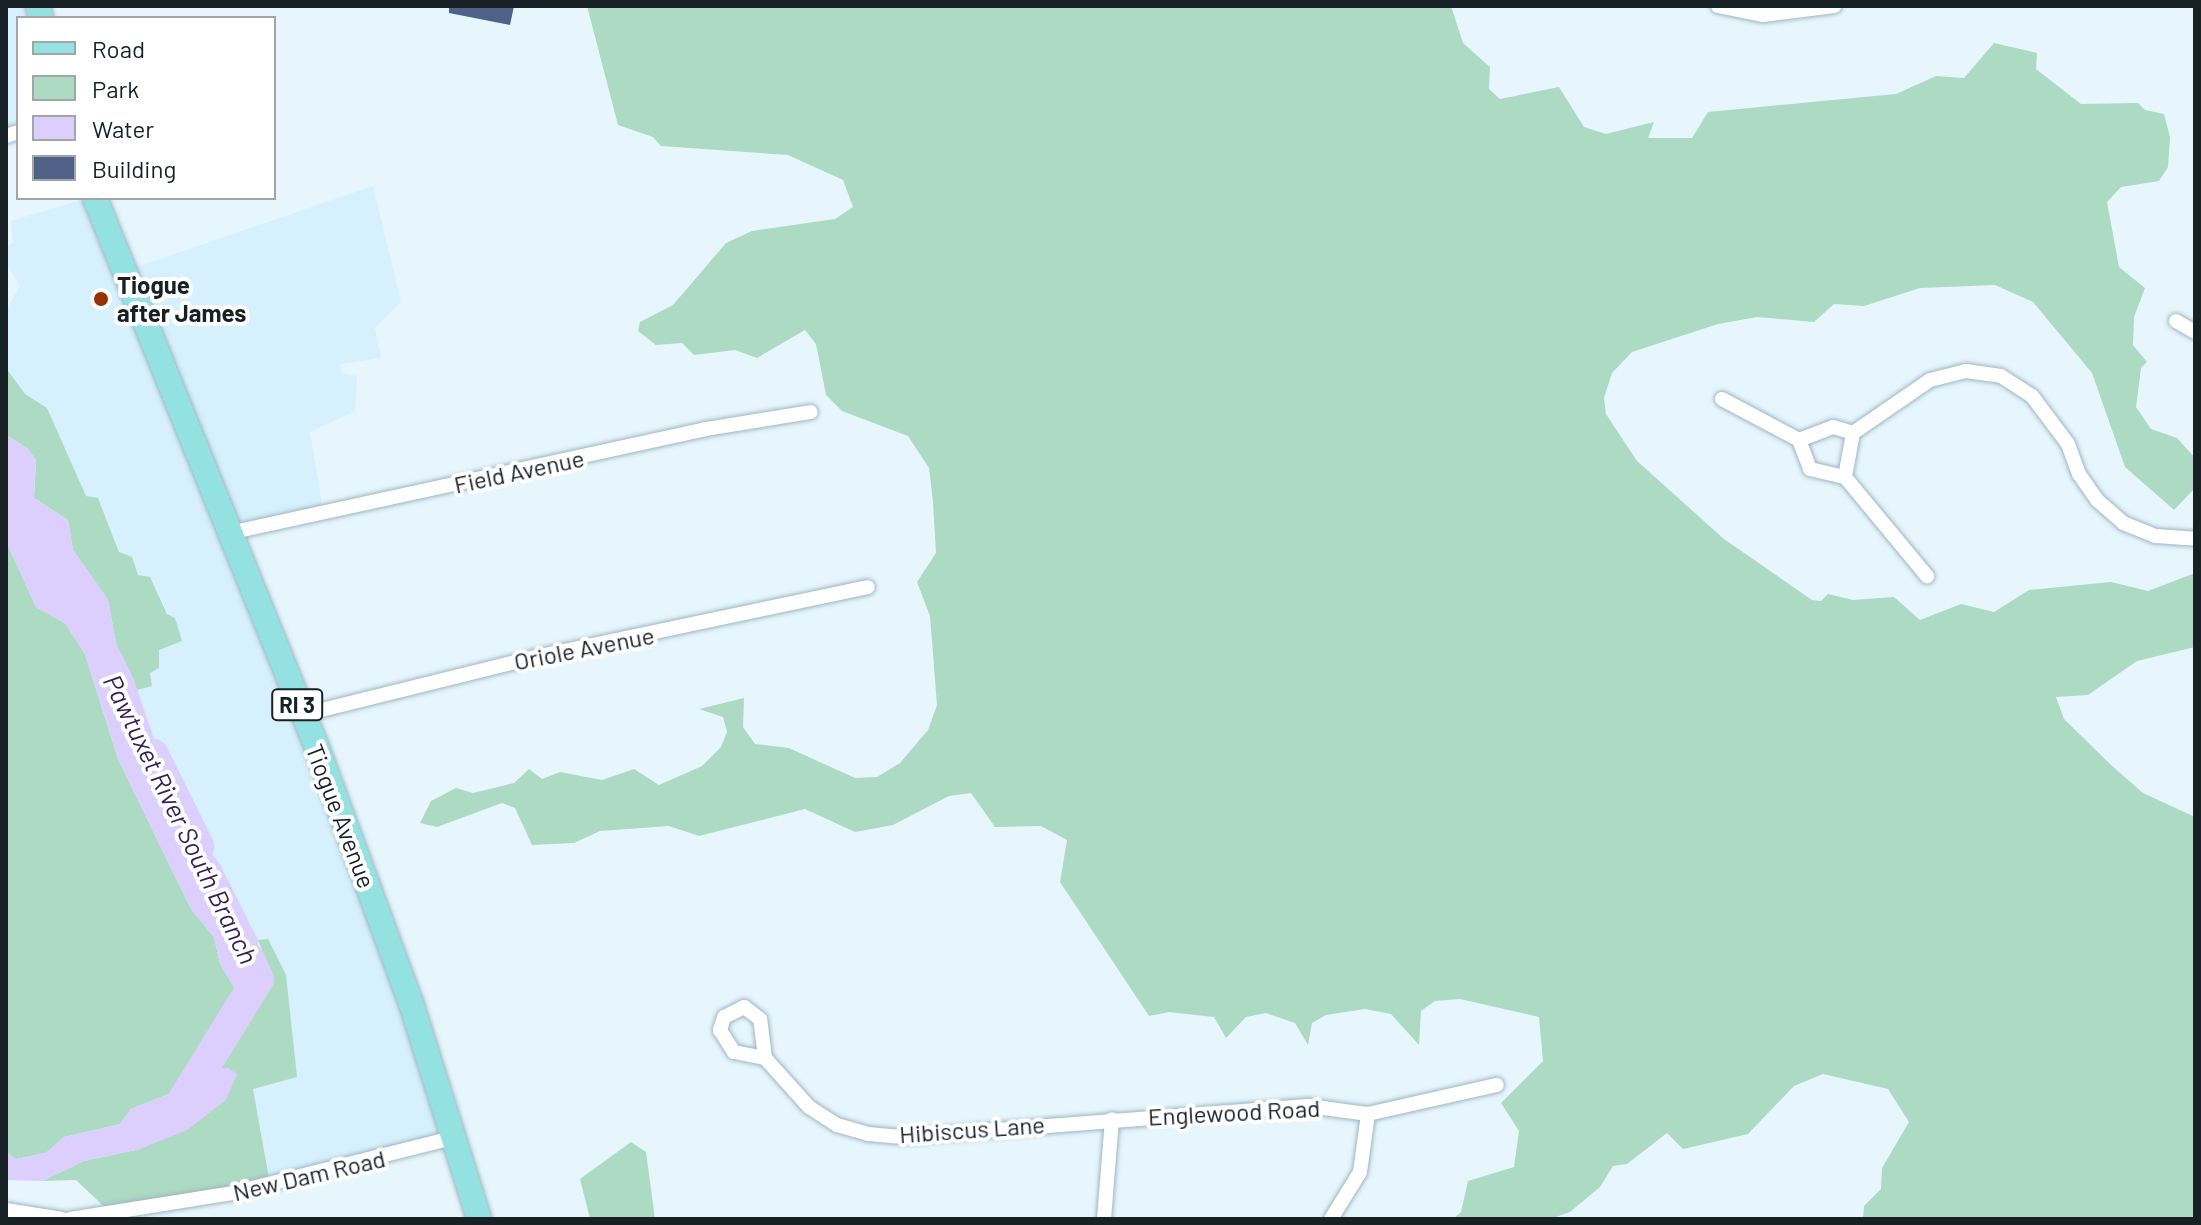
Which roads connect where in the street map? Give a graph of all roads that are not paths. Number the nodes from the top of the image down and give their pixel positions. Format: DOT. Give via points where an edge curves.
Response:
graph roads {
  1 [pos="1718,6"];
  2 [pos="1834,6"];
  3 [pos="96,200"];
  4 [pos="2176,321"];
  5 [pos="2195,332"];
  6 [pos="1722,399"];
  7 [pos="811,412"];
  8 [pos="1853,433"];
  9 [pos="1799,440"];
  10 [pos="1845,477"];
  11 [pos="229,533"];
  12 [pos="2195,539"];
  13 [pos="1927,576"];
  14 [pos="868,587"];
  15 [pos="301,715"];
  16 [pos="765,1058"];
  17 [pos="1497,1085"];
  18 [pos="1368,1114"];
  19 [pos="1112,1119"];
  20 [pos="453,1138"];
  21 [pos="6,1210"];
  22 [pos="62,1219"];
  23 [pos="70,1219"];
  24 [pos="479,1219"];
  25 [pos="1104,1219"];
  26 [pos="1331,1219"];
  1 -- 2 [label="street" via="1763,15"];
  3 -- 11 [label="main road, Tiogue Avenue / RI 3"];
  4 -- 5 [label="street"];
  6 -- 9 [label="street"];
  7 -- 11 [label="street, Field Avenue" via="706,429"];
  8 -- 9 [label="street" via="1833,427"];
  8 -- 10 [label="street"];
  8 -- 12 [label="street" via="1930,380 1966,371 2001,376 2032,396 2068,444 2079,474 2097,500 2123,523 2156,536"];
  9 -- 10 [label="street" via="1810,469"];
  10 -- 13 [label="street"];
  11 -- 15 [label="main road, Tiogue Avenue / RI 3"];
  14 -- 15 [label="street, Oriole Avenue" via="536,657"];
  15 -- 20 [label="main road, Tiogue Avenue / RI 3" via="411,1003"];
  16 -- 19 [label="street, Hibiscus Lane" via="809,1107 837,1125 868,1134 905,1137"];
  17 -- 18 [label="street, Englewood Road"];
  18 -- 19 [label="street, Englewood Road" via="1308,1106"];
  18 -- 26 [label="street" via="1360,1172"];
  19 -- 25 [label="street"];
  20 -- 23 [label="street, New Dam Road" via="232,1193"];
  20 -- 24 [label="main road, Tiogue Avenue / RI 3"];
  21 -- 22 [label="street"];
}
